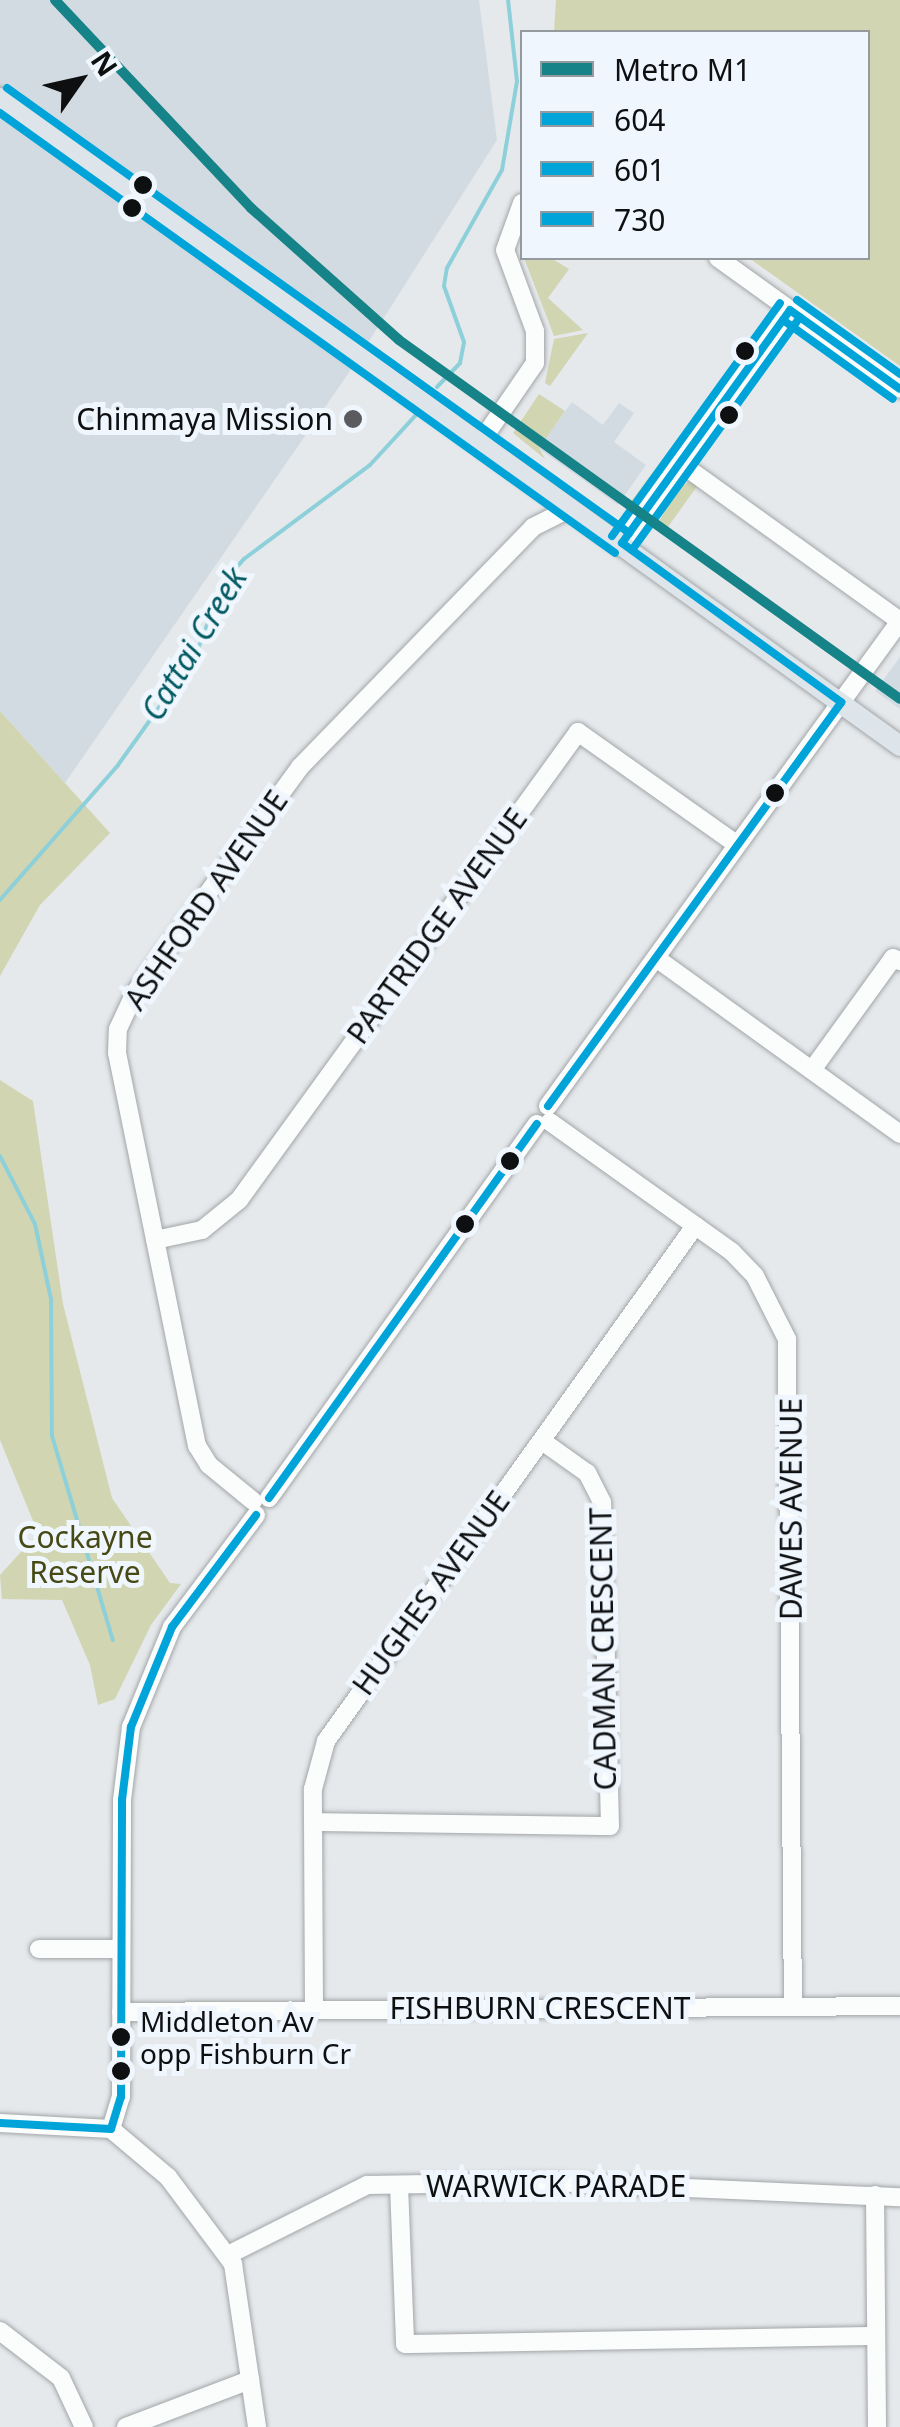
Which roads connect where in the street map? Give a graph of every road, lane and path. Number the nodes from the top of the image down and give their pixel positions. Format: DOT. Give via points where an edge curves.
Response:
graph roads {
  1 [pos="0,98"];
  2 [pos="520,209"];
  3 [pos="721,260"];
  4 [pos="790,310"];
  5 [pos="900,389"];
  6 [pos="480,442"];
  7 [pos="680,463"];
  8 [pos="571,508"];
  9 [pos="622,544"];
  10 [pos="900,621"];
  11 [pos="840,702"];
  12 [pos="900,746"];
  13 [pos="736,844"];
  14 [pos="656,958"];
  15 [pos="900,961"];
  16 [pos="812,1070"];
  17 [pos="545,1117"];
  18 [pos="900,1134"];
  19 [pos="696,1226"];
  20 [pos="155,1240"];
  21 [pos="542,1441"];
  22 [pos="260,1505"];
  23 [pos="313,1822"];
  24 [pos="39,1948"];
  25 [pos="120,1949"];
  26 [pos="900,2006"];
  27 [pos="793,2007"];
  28 [pos="314,2010"];
  29 [pos="121,2012"];
  30 [pos="0,2123"];
  31 [pos="112,2129"];
  32 [pos="400,2185"];
  33 [pos="875,2195"];
  34 [pos="900,2197"];
  35 [pos="228,2255"];
  36 [pos="0,2330"];
  37 [pos="874,2336"];
  38 [pos="250,2380"];
  39 [pos="84,2427"];
  40 [pos="126,2427"];
  41 [pos="258,2427"];
  42 [pos="877,2427"];
  1 -- 6 [label="main road"];
  2 -- 6 [label="street" via="505,250 535,331 535,363"];
  3 -- 4 [label="street"];
  4 -- 5 [label="street"];
  4 -- 7 [label="street"];
  6 -- 8 [label="main road"];
  7 -- 9 [label="street"];
  7 -- 10 [label="street"];
  8 -- 9 [label="main road"];
  8 -- 20 [label="street, ASHFORD AVENUE" via="533,527 300,767 125,1012 117,1053"];
  9 -- 11 [label="main road"];
  10 -- 11 [label="street"];
  11 -- 12 [label="main road"];
  11 -- 13 [label="street"];
  13 -- 14 [label="street"];
  13 -- 20 [label="street, PARTRIDGE AVENUE" via="578,732 239,1200 202,1230"];
  14 -- 16 [label="street"];
  14 -- 17 [label="street"];
  15 -- 16 [label="street" via="894,958"];
  16 -- 18 [label="street"];
  17 -- 19 [label="street, DAWES AVENUE"];
  17 -- 22 [label="street"];
  19 -- 21 [label="street, HUGHES AVENUE"];
  19 -- 27 [label="street, DAWES AVENUE" via="755,1276 787,1339"];
  20 -- 22 [label="street, ASHFORD AVENUE" via="197,1446 209,1465"];
  21 -- 23 [label="street, HUGHES AVENUE" via="326,1741 315,1770"];
  21 -- 23 [label="street, CADMAN CRESCENT" via="586,1473 602,1502 610,1826"];
  22 -- 25 [label="street" via="172,1627 141,1690 124,1764"];
  23 -- 28 [label="street, HUGHES AVENUE"];
  24 -- 25 [label="street"];
  25 -- 29 [label="street"];
  26 -- 27 [label="street, FISHBURN CRESCENT"];
  27 -- 28 [label="street, FISHBURN CRESCENT"];
  28 -- 29 [label="street, FISHBURN CRESCENT"];
  29 -- 31 [label="street" via="121,2097"];
  30 -- 31 [label="street"];
  31 -- 35 [label="street" via="141,2148"];
  32 -- 33 [label="street, WARWICK PARADE" via="551,2182"];
  32 -- 35 [label="street, WARWICK PARADE" via="367,2186"];
  32 -- 37 [label="street" via="398,2347"];
  33 -- 34 [label="street, WARWICK PARADE"];
  33 -- 37 [label="street"];
  35 -- 38 [label="street"];
  36 -- 39 [label="street" via="61,2378"];
  37 -- 42 [label="street"];
  38 -- 40 [label="street"];
  38 -- 41 [label="street"];
}
